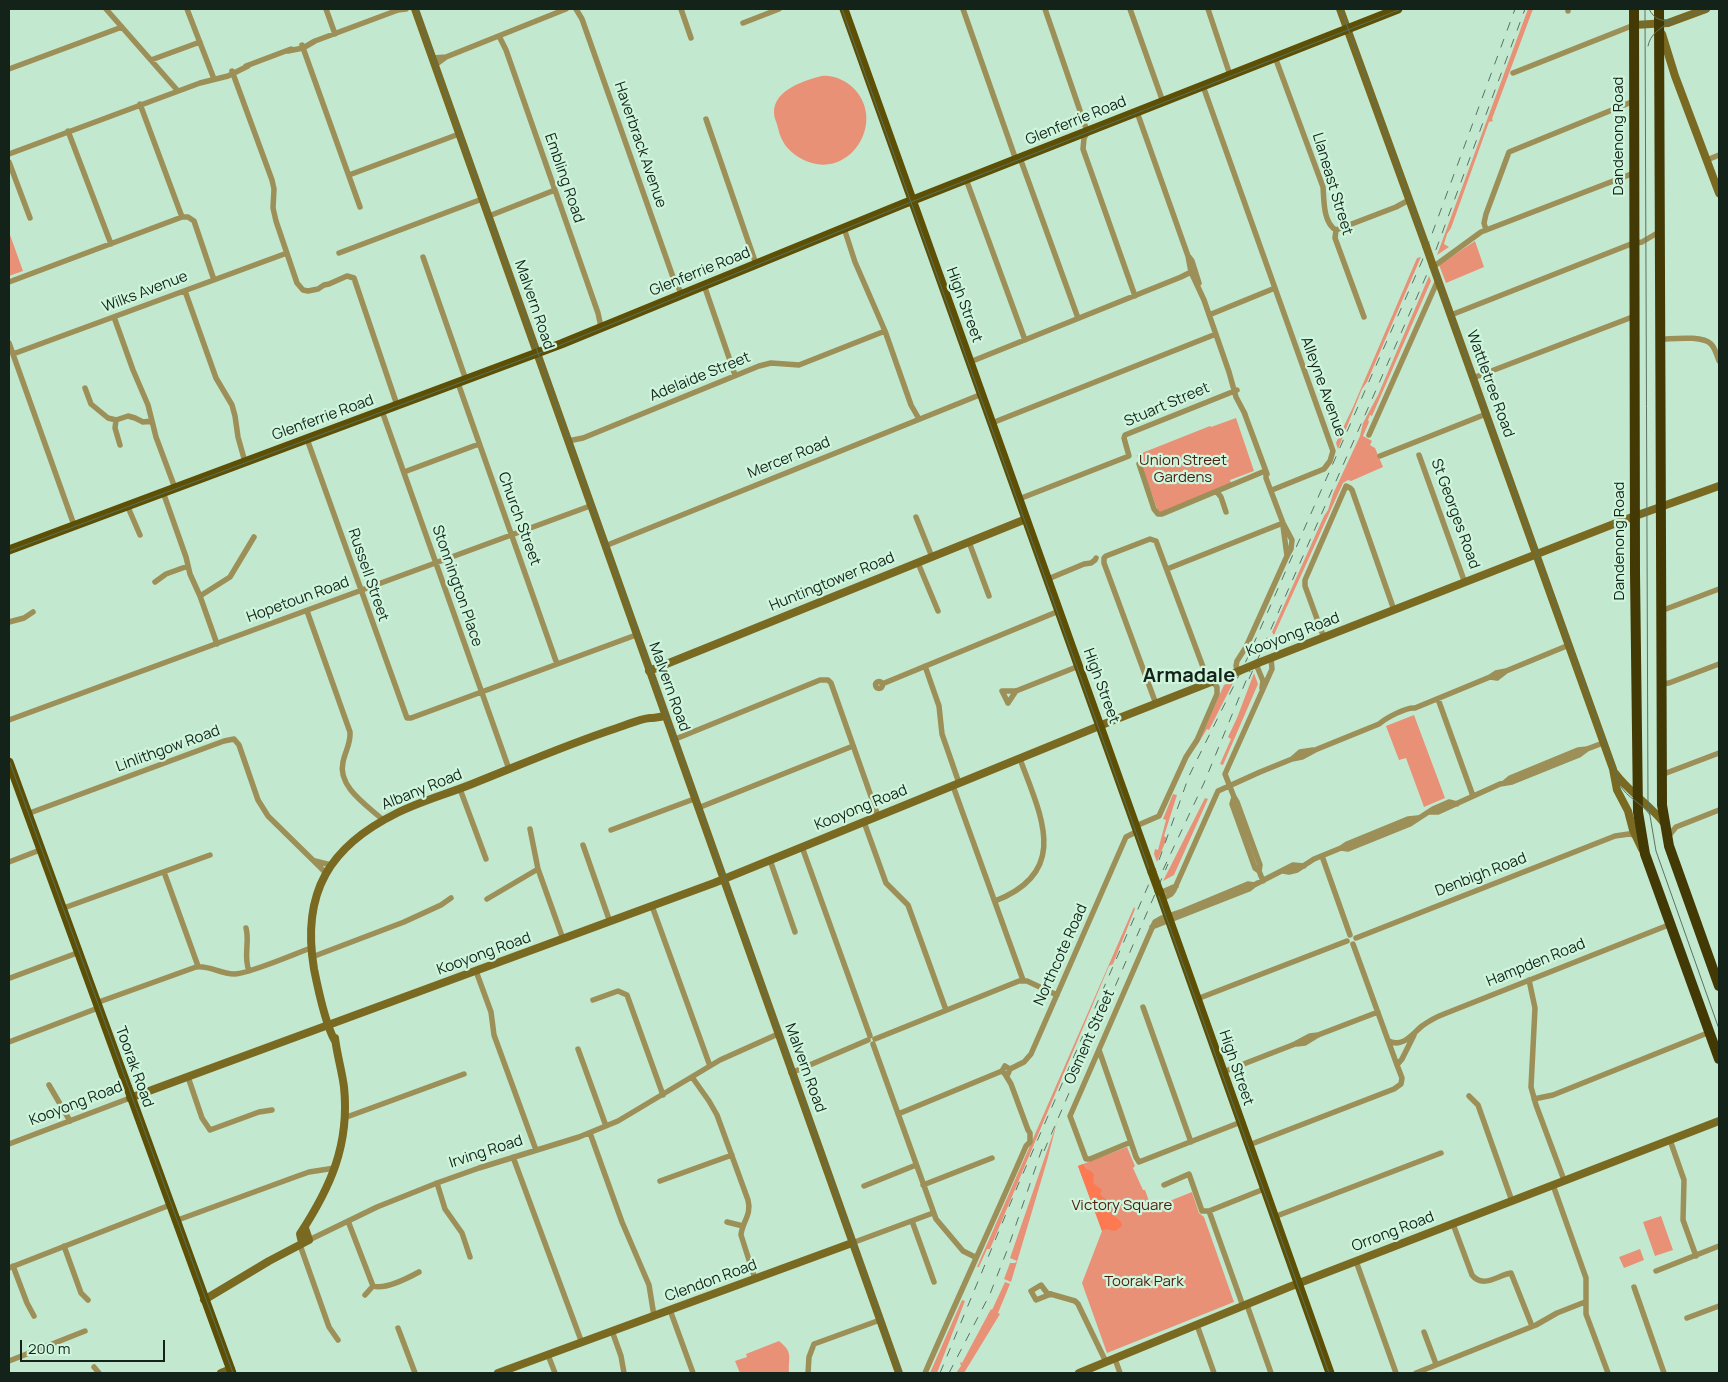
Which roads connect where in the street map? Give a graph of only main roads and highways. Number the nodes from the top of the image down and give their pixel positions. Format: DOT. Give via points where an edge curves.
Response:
graph roads {
  1 [pos="844,9"];
  2 [pos="1398,9"];
  3 [pos="1634,9"];
  4 [pos="1659,9"];
  5 [pos="912,200"];
  6 [pos="9,550"];
  7 [pos="10,766"];
  8 [pos="1719,986"];
  9 [pos="1719,1059"];
  10 [pos="231,1371"];
  11 [pos="1330,1373"];
  1 -- 5 [label="main road, High Street"];
  2 -- 5 [label="main road, Glenferrie Road"];
  3 -- 9 [label="highway, Dandenong Road" via="1637,795 1640,833"];
  4 -- 8 [label="highway" via="1662,805 1667,838"];
  5 -- 6 [label="main road, Glenferrie Road" via="537,353"];
  5 -- 11 [label="main road, High Street, bridge"];
  7 -- 10 [label="main road, Toorak Road"];
}
